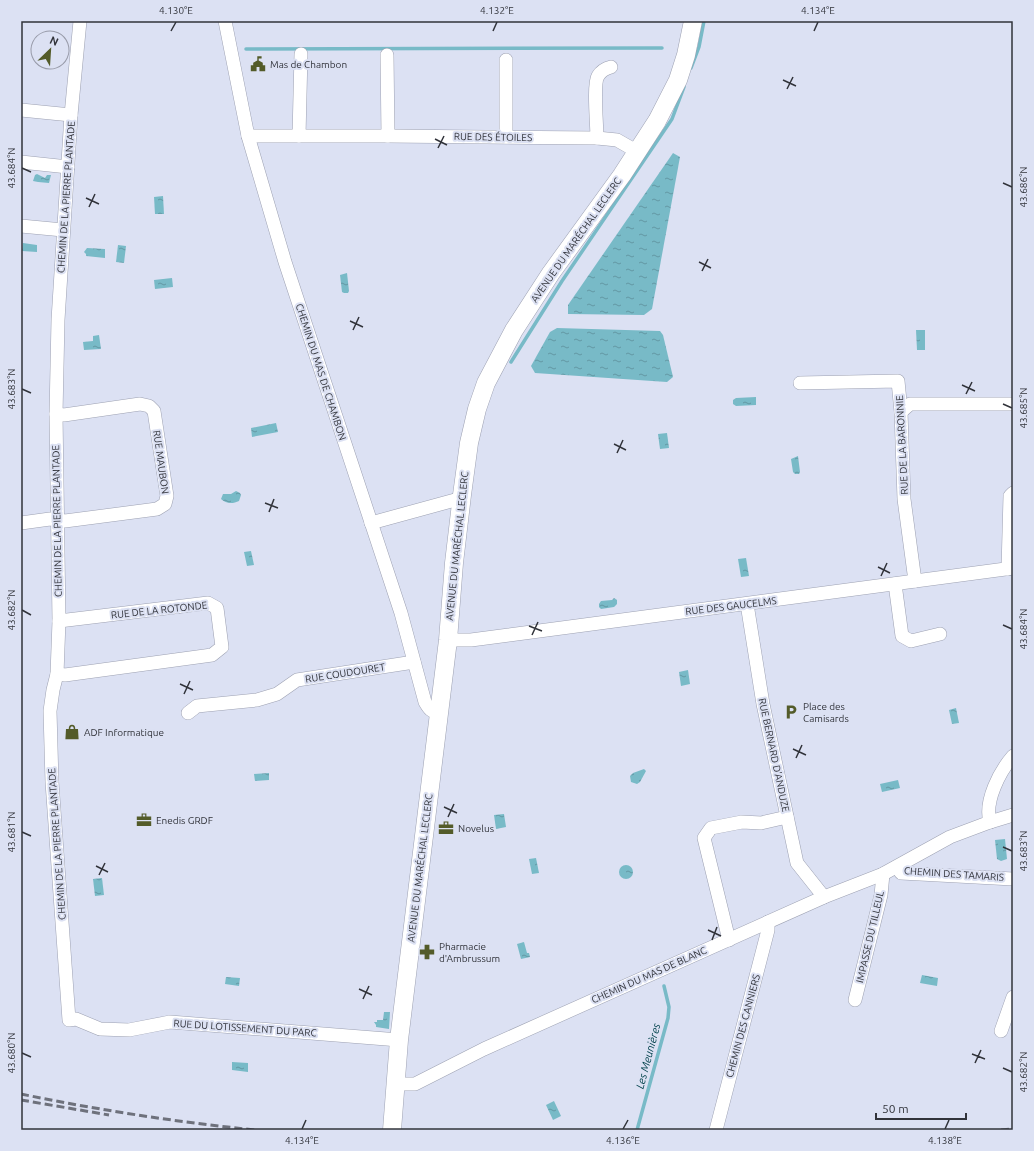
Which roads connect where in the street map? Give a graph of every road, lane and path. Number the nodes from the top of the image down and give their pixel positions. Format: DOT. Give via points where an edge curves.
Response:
graph roads {
  1 [pos="80,21"];
  2 [pos="225,21"];
  3 [pos="694,21"];
  4 [pos="301,54"];
  5 [pos="387,55"];
  6 [pos="506,60"];
  7 [pos="611,67"];
  8 [pos="21,110"];
  9 [pos="71,115"];
  10 [pos="248,136"];
  11 [pos="300,136"];
  12 [pos="388,136"];
  13 [pos="506,137"];
  14 [pos="597,138"];
  15 [pos="638,152"];
  16 [pos="21,162"];
  17 [pos="68,167"];
  18 [pos="21,226"];
  19 [pos="63,230"];
  20 [pos="800,383"];
  21 [pos="1013,404"];
  22 [pos="901,412"];
  23 [pos="56,414"];
  24 [pos="1013,494"];
  25 [pos="461,501"];
  26 [pos="58,520"];
  27 [pos="21,523"];
  28 [pos="371,523"];
  29 [pos="1011,568"];
  30 [pos="915,581"];
  31 [pos="895,584"];
  32 [pos="747,604"];
  33 [pos="59,621"];
  34 [pos="940,634"];
  35 [pos="448,640"];
  36 [pos="414,662"];
  37 [pos="57,674"];
  38 [pos="439,712"];
  39 [pos="188,713"];
  40 [pos="1013,756"];
  41 [pos="1013,815"];
  42 [pos="787,817"];
  43 [pos="990,822"];
  44 [pos="897,867"];
  45 [pos="883,874"];
  46 [pos="1013,879"];
  47 [pos="824,897"];
  48 [pos="768,922"];
  49 [pos="729,940"];
  50 [pos="1013,998"];
  51 [pos="855,1000"];
  52 [pos="69,1020"];
  53 [pos="1001,1031"];
  54 [pos="399,1040"];
  55 [pos="395,1084"];
  56 [pos="392,1130"];
  57 [pos="716,1130"];
  1 -- 9 [label="street, CHEMIN DE LA PIERRE PLANTADE"];
  2 -- 10 [label="street, CHEMIN DU MAS DE CHAMBON"];
  3 -- 15 [label="main road, AVENUE DU MARÉCHAL LECLERC" via="678,80"];
  4 -- 11 [label="street"];
  5 -- 12 [label="street"];
  6 -- 13 [label="street"];
  7 -- 14 [label="street" via="606,68 598,76"];
  8 -- 9 [label="street"];
  9 -- 17 [label="street, CHEMIN DE LA PIERRE PLANTADE"];
  10 -- 11 [label="street, RUE DES ÉTOILES"];
  10 -- 28 [label="street, CHEMIN DU MAS DE CHAMBON" via="285,262"];
  11 -- 12 [label="street, RUE DES ÉTOILES"];
  12 -- 13 [label="street, RUE DES ÉTOILES"];
  13 -- 14 [label="street, RUE DES ÉTOILES"];
  14 -- 15 [label="street, RUE DES ÉTOILES" via="617,140"];
  15 -- 25 [label="main road, AVENUE DU MARÉCHAL LECLERC" via="551,273 514,330 486,383 469,444"];
  16 -- 17 [label="street"];
  17 -- 19 [label="street, CHEMIN DE LA PIERRE PLANTADE"];
  18 -- 19 [label="street"];
  19 -- 23 [label="street, CHEMIN DE LA PIERRE PLANTADE"];
  20 -- 22 [label="street, RUE DE LA BARONNIE" via="898,381"];
  21 -- 22 [label="street" via="910,404"];
  22 -- 30 [label="street, RUE DE LA BARONNIE" via="904,499"];
  23 -- 26 [label="street, CHEMIN DE LA PIERRE PLANTADE"];
  23 -- 26 [label="street, RUE MAUBON" via="140,404 149,406 154,411 168,496 165,504 157,509"];
  24 -- 29 [label="street" via="1010,496"];
  25 -- 28 [label="street" via="455,500"];
  25 -- 35 [label="main road, AVENUE DU MARÉCHAL LECLERC"];
  26 -- 27 [label="street, RUE MAUBON"];
  26 -- 33 [label="street, CHEMIN DE LA PIERRE PLANTADE"];
  28 -- 36 [label="street, CHEMIN DU MAS DE CHAMBON" via="401,613"];
  29 -- 30 [label="street, RUE DES GAUCELMS"];
  30 -- 31 [label="street, RUE DES GAUCELMS"];
  31 -- 32 [label="street, RUE DES GAUCELMS"];
  31 -- 34 [label="street" via="902,636 911,641"];
  32 -- 35 [label="street, RUE DES GAUCELMS" via="471,640"];
  32 -- 42 [label="street, RUE BERNARD D'ANDUZE" via="763,704"];
  33 -- 37 [label="street, CHEMIN DE LA PIERRE PLANTADE"];
  33 -- 37 [label="street, RUE DE LA ROTONDE" via="208,603 217,608 222,647 212,655"];
  35 -- 38 [label="main road, AVENUE DU MARÉCHAL LECLERC"];
  36 -- 38 [label="street, CHEMIN DU MAS DE CHAMBON" via="429,709"];
  36 -- 39 [label="street, RUE COUDOURET" via="297,680 277,694 257,700 197,706"];
  37 -- 52 [label="street, CHEMIN DE LA PIERRE PLANTADE" via="50,711 52,782"];
  38 -- 54 [label="main road, AVENUE DU MARÉCHAL LECLERC"];
  40 -- 43 [label="street" via="995,782 988,814"];
  41 -- 43 [label="street, CHEMIN DU MAS DE BLANC"];
  42 -- 47 [label="street, RUE BERNARD D'ANDUZE" via="797,863"];
  42 -- 49 [label="street" via="761,823 742,822 711,828 704,838"];
  43 -- 44 [label="street, CHEMIN DU MAS DE BLANC" via="950,837"];
  44 -- 45 [label="street, CHEMIN DU MAS DE BLANC"];
  44 -- 46 [label="street, CHEMIN DES TAMARIS" via="901,873"];
  45 -- 47 [label="street, CHEMIN DU MAS DE BLANC"];
  45 -- 51 [label="street, IMPASSE DU TILLEUL" via="881,895"];
  47 -- 48 [label="street, CHEMIN DU MAS DE BLANC"];
  48 -- 49 [label="street, CHEMIN DU MAS DE BLANC"];
  48 -- 57 [label="street, CHEMIN DES CANNIERS"];
  49 -- 55 [label="street, CHEMIN DU MAS DE BLANC" via="484,1048 414,1084"];
  50 -- 53 [label="street"];
  52 -- 54 [label="street, RUE DU LOTISSEMENT DU PARC" via="76,1019 100,1029 129,1030 170,1022"];
  54 -- 55 [label="main road, AVENUE DU MARÉCHAL LECLERC"];
  55 -- 56 [label="main road, AVENUE DU MARÉCHAL LECLERC"];
}
